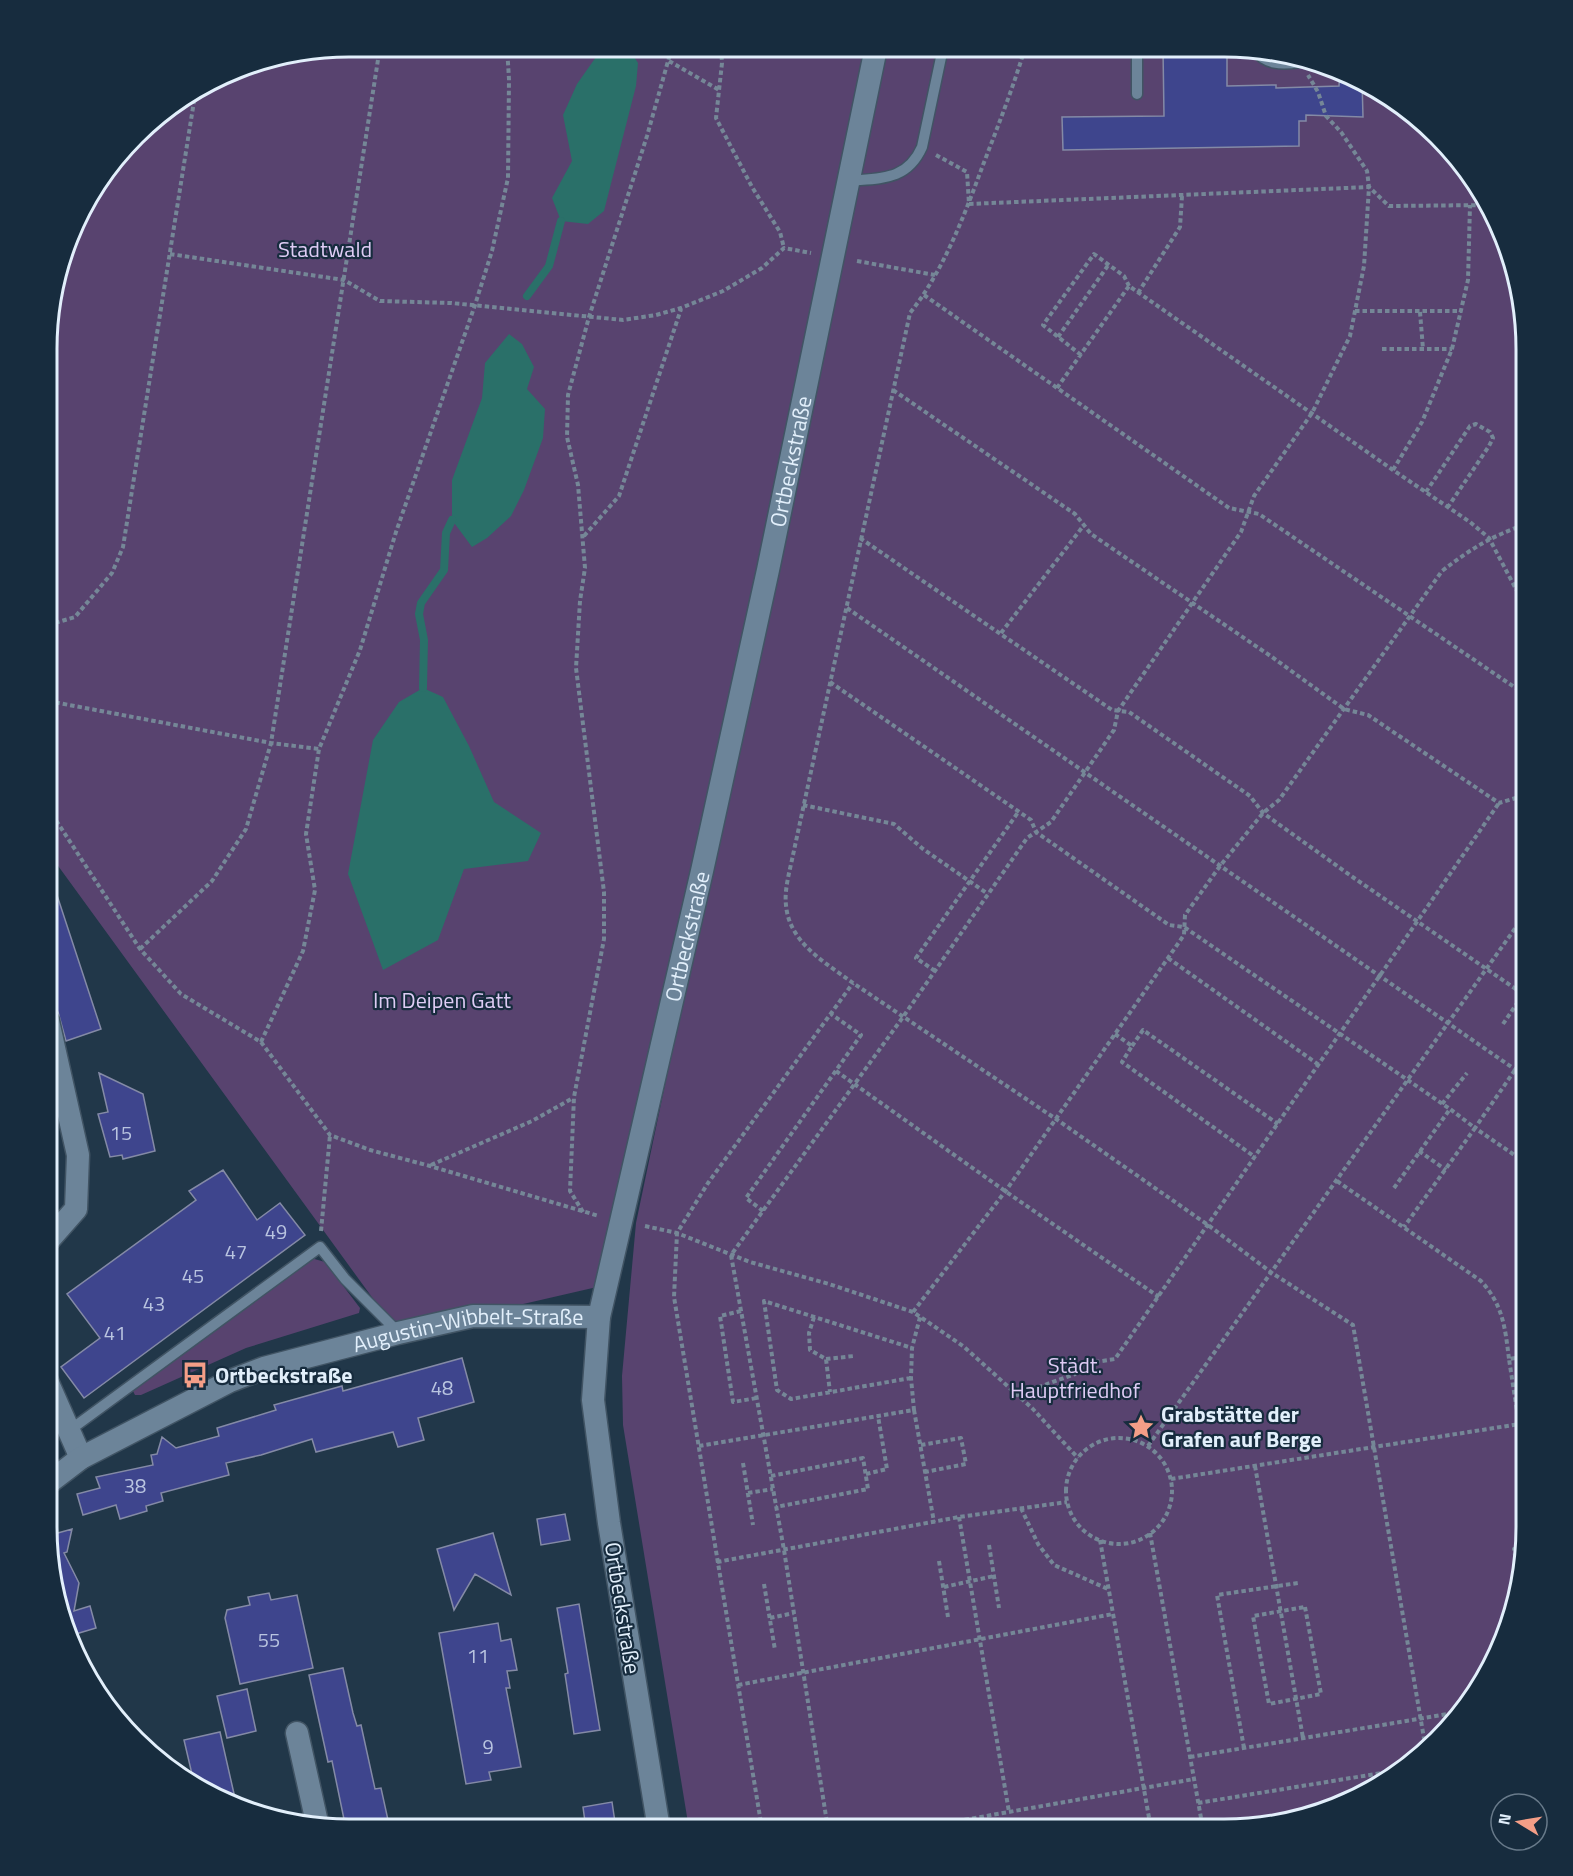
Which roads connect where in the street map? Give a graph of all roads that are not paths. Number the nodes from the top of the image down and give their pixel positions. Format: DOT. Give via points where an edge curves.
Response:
graph roads {
  1 [pos="874,57"];
  2 [pos="941,57"];
  3 [pos="1137,57"];
  4 [pos="1268,60"];
  5 [pos="1288,64"];
  6 [pos="1137,94"];
  7 [pos="847,181"];
  8 [pos="57,1061"];
  9 [pos="57,1231"];
  10 [pos="599,1317"];
  11 [pos="398,1333"];
  12 [pos="57,1402"];
  13 [pos="70,1430"];
  14 [pos="81,1458"];
  15 [pos="57,1476"];
  16 [pos="297,1733"];
  17 [pos="316,1817"];
  18 [pos="657,1819"];
  1 -- 7 [label="street, Ortbeckstraße"];
  2 -- 7 [label="lane" via="916,160 891,177"];
  3 -- 6 [label="lane"];
  4 -- 5 [label="lane"];
  7 -- 10 [label="street, Ortbeckstraße" via="702,871"];
  8 -- 9 [label="street" via="78,1155 76,1209"];
  10 -- 11 [label="street, Augustin-Wibbelt-Straße" via="473,1316"];
  10 -- 18 [label="street, Ortbeckstraße" via="593,1400"];
  11 -- 13 [label="lane" via="320,1247"];
  11 -- 14 [label="street, Augustin-Wibbelt-Straße" via="264,1368 230,1381"];
  12 -- 13 [label="street"];
  13 -- 14 [label="street"];
  14 -- 15 [label="street, Augustin-Wibbelt-Straße"];
  16 -- 17 [label="street"];
}
